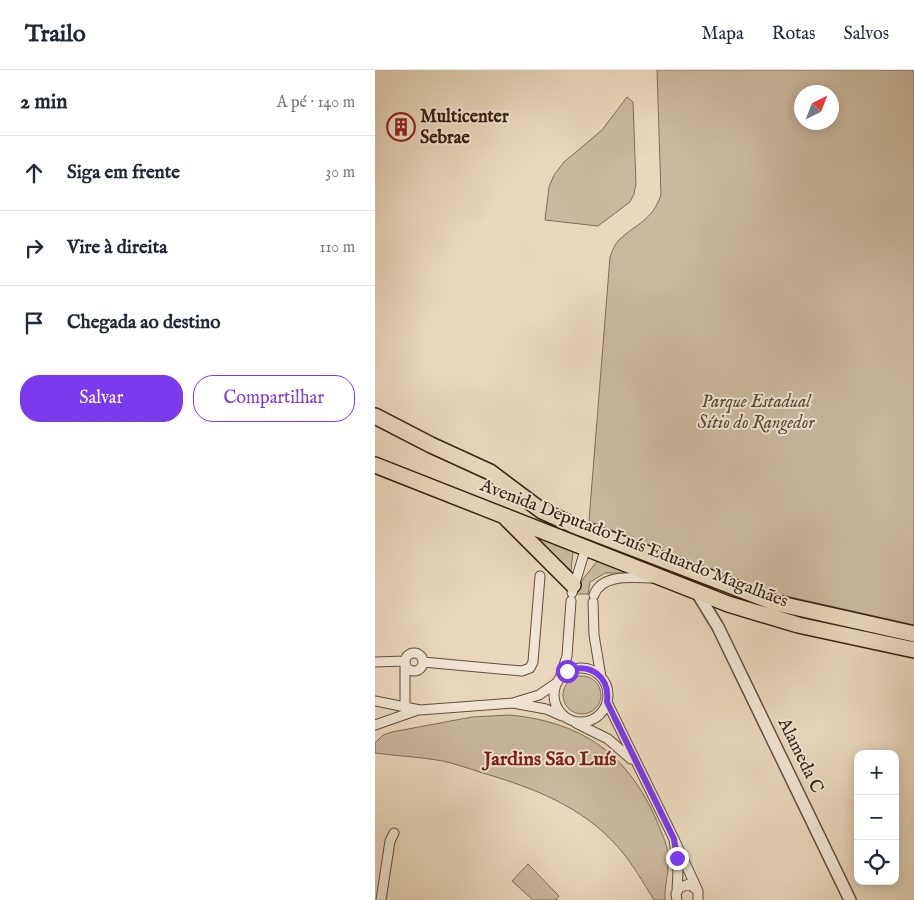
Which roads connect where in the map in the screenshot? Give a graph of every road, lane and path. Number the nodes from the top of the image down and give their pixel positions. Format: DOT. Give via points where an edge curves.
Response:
graph roads {
  1 [pos="375,416"];
  2 [pos="375,422"];
  3 [pos="375,464"];
  4 [pos="490,472"];
  5 [pos="501,514"];
  6 [pos="586,547"];
  7 [pos="540,576"];
  8 [pos="662,577"];
  9 [pos="696,591"];
  10 [pos="572,593"];
  11 [pos="728,604"];
  12 [pos="718,627"];
  13 [pos="914,634"];
  14 [pos="914,650"];
  15 [pos="375,662"];
  16 [pos="423,662"];
  17 [pos="405,663"];
  18 [pos="601,677"];
  19 [pos="558,680"];
  20 [pos="375,701"];
  21 [pos="607,702"];
  22 [pos="513,703"];
  23 [pos="405,708"];
  24 [pos="420,710"];
  25 [pos="568,719"];
  26 [pos="375,725"];
  27 [pos="638,768"];
  28 [pos="394,833"];
  29 [pos="674,839"];
  30 [pos="677,895"];
  31 [pos="698,895"];
  32 [pos="381,900"];
  33 [pos="850,900"];
  1 -- 4 [label="main road, Avenida Deputado Luís Eduardo Magalhães"];
  2 -- 4 [label="main road" via="434,451"];
  3 -- 5 [label="main road, Avenida Deputado Luís Eduardo Magalhães"];
  4 -- 13 [label="main road, Avenida Deputado Luís Eduardo Magalhães" via="551,516 747,593"];
  5 -- 6 [label="main road, Avenida Deputado Luís Eduardo Magalhães"];
  5 -- 10 [label="main road"];
  6 -- 8 [label="main road, Avenida Deputado Luís Eduardo Magalhães"];
  6 -- 10 [label="street"];
  7 -- 16 [label="street" via="530,668 522,671"];
  8 -- 9 [label="main road, Avenida Deputado Luís Eduardo Magalhães"];
  8 -- 18 [label="street" via="609,580 600,585 594,598 594,635"];
  9 -- 11 [label="main road, Avenida Deputado Luís Eduardo Magalhães"];
  9 -- 12 [label="street, Alameda C"];
  10 -- 19 [label="street" via="567,656"];
  11 -- 12 [label="street" via="716,613"];
  11 -- 14 [label="main road, Avenida Deputado Luís Eduardo Magalhães" via="799,625"];
  12 -- 33 [label="street, Alameda C"];
  15 -- 17 [label="street"];
  16 -- 17 [label="street" via="419,670 414,671"];
  16 -- 17 [label="street" via="416,653 407,656"];
  17 -- 23 [label="street"];
  18 -- 19 [label="street" via="594,671 576,668"];
  18 -- 21 [label="street" via="608,693"];
  19 -- 22 [label="street" via="539,694"];
  19 -- 25 [label="street" via="554,702"];
  20 -- 23 [label="street"];
  21 -- 25 [label="street" via="597,717 581,722"];
  21 -- 27 [label="street"];
  22 -- 24 [label="street"];
  22 -- 25 [label="street" via="546,709"];
  23 -- 24 [label="street"];
  24 -- 26 [label="street"];
  25 -- 27 [label="street" via="621,748"];
  27 -- 29 [label="street"];
  28 -- 32 [label="street"];
  29 -- 30 [label="street"];
  29 -- 31 [label="street"];
  30 -- 31 [label="street" via="682,885 689,884"];
}
